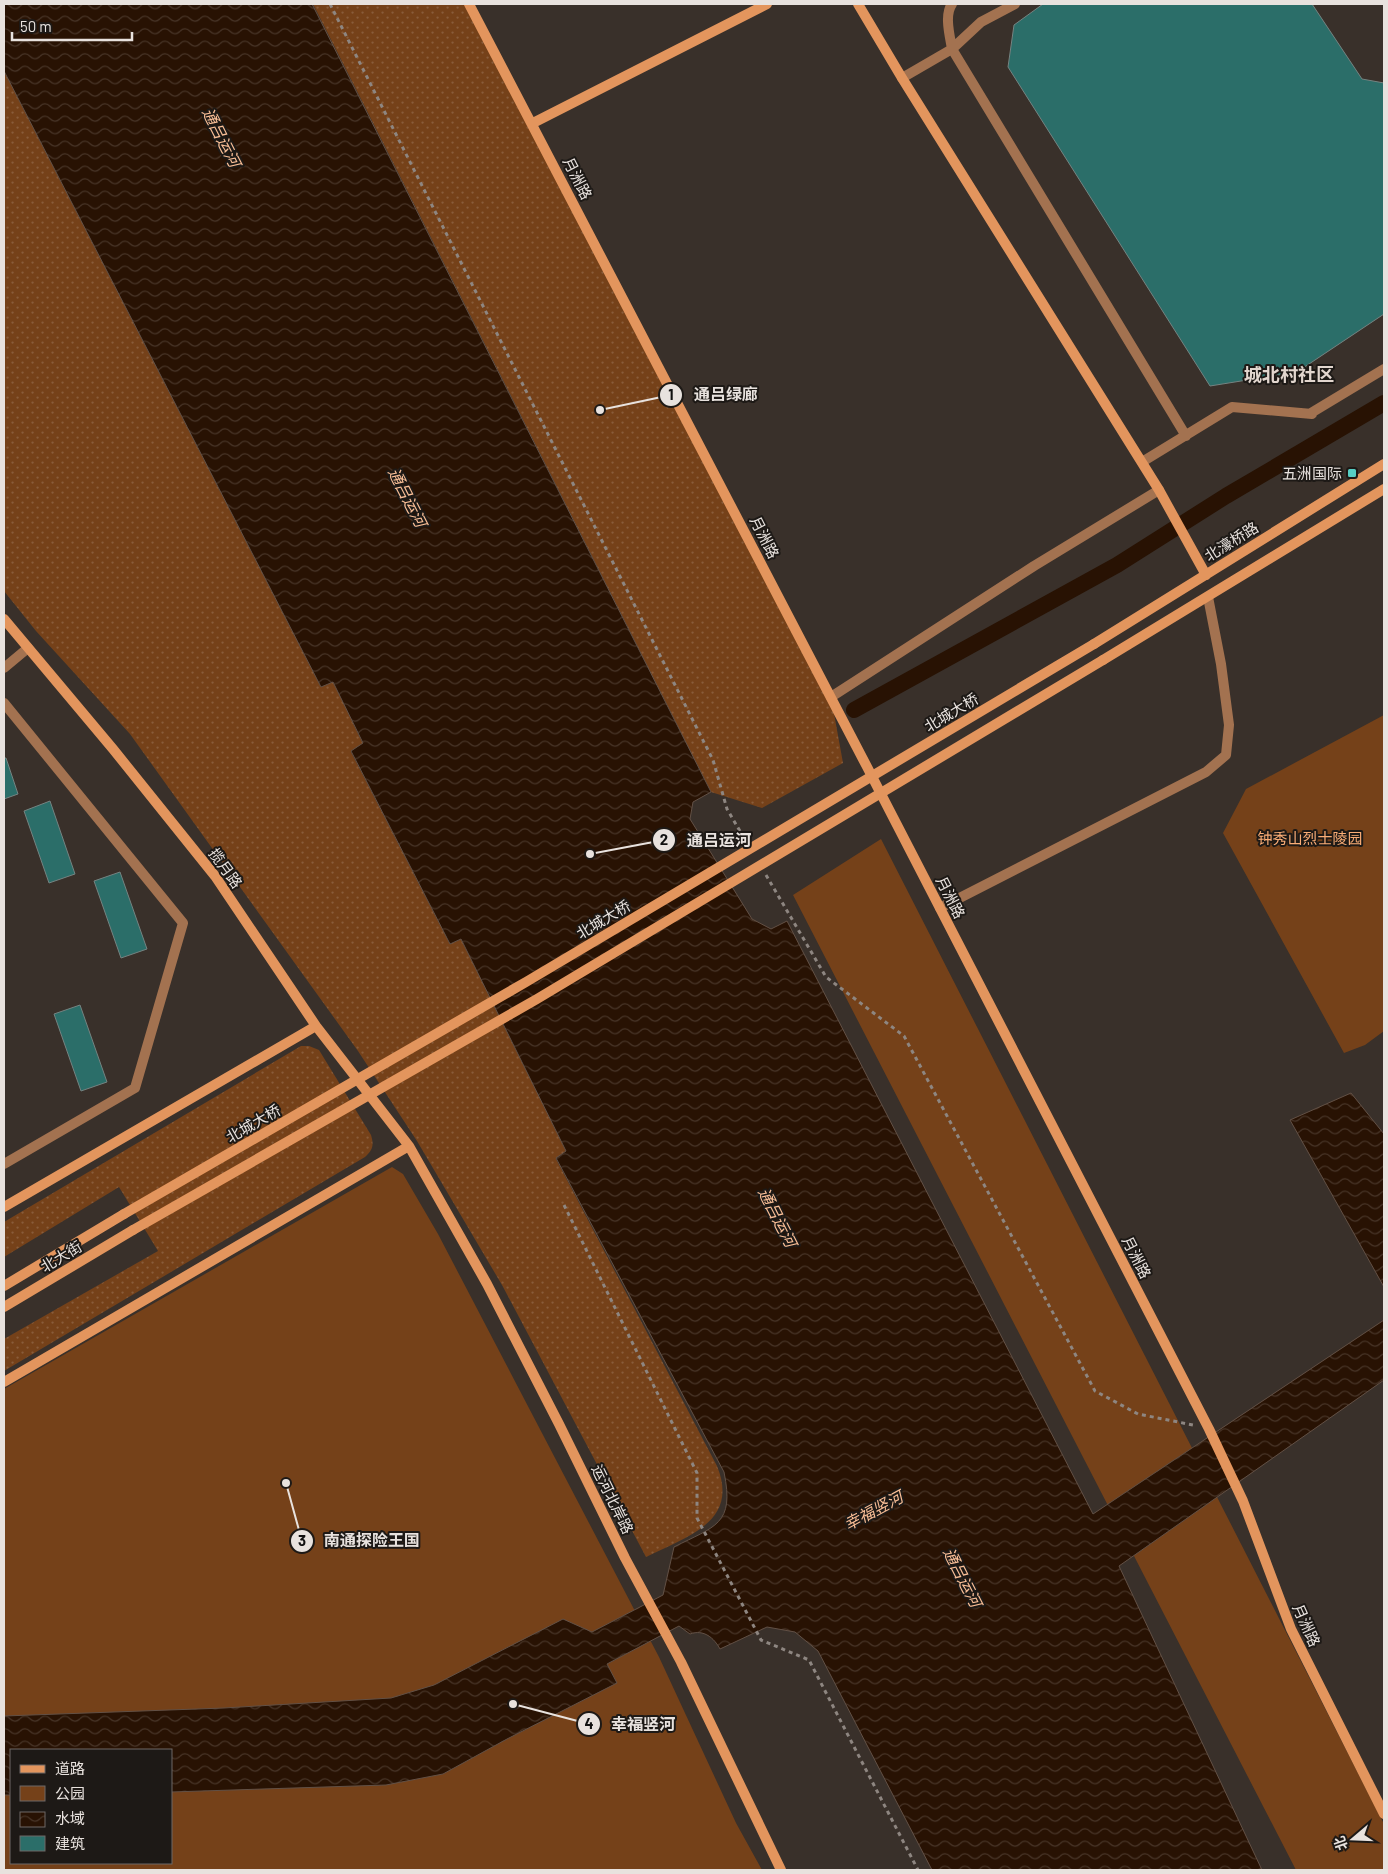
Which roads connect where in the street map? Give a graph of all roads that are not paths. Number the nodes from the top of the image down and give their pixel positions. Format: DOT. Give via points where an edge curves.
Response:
graph roads {
  1 [pos="469,4"];
  2 [pos="767,4"];
  3 [pos="858,4"];
  4 [pos="952,4"];
  5 [pos="1015,4"];
  6 [pos="952,49"];
  7 [pos="902,78"];
  8 [pos="533,123"];
  9 [pos="1384,369"];
  10 [pos="1186,436"];
  11 [pos="1142,462"];
  12 [pos="1384,464"];
  13 [pos="1384,489"];
  14 [pos="1160,490"];
  15 [pos="1206,575"];
  16 [pos="1208,597"];
  17 [pos="4,619"];
  18 [pos="1094,644"];
  19 [pos="28,648"];
  20 [pos="4,668"];
  21 [pos="831,696"];
  22 [pos="4,703"];
  23 [pos="940,908"];
  24 [pos="316,1026"];
  25 [pos="409,1146"];
  26 [pos="4,1164"];
  27 [pos="4,1207"];
  28 [pos="124,1214"];
  29 [pos="4,1286"];
  30 [pos="4,1307"];
  31 [pos="4,1382"];
  32 [pos="1384,1814"];
  33 [pos="781,1870"];
  1 -- 8 [label="street, 月洲路"];
  2 -- 8 [label="street"];
  3 -- 7 [label="street"];
  4 -- 6 [label="street" via="948,26"];
  5 -- 6 [label="street" via="981,22"];
  6 -- 7 [label="street"];
  6 -- 10 [label="street"];
  7 -- 11 [label="street"];
  8 -- 21 [label="street, 月洲路"];
  9 -- 10 [label="street" via="1312,414 1232,407"];
  10 -- 11 [label="street"];
  11 -- 14 [label="street"];
  12 -- 15 [label="street, 北濠桥路"];
  13 -- 16 [label="street"];
  14 -- 15 [label="street"];
  14 -- 21 [label="street"];
  15 -- 18 [label="street, 北濠桥路"];
  16 -- 23 [label="street" via="1229,725 1226,755 1206,772"];
  16 -- 30 [label="street, 北大街, bridge" via="537,999"];
  17 -- 19 [label="street, 揽月路"];
  18 -- 28 [label="street, 北城大桥, bridge" via="518,987"];
  19 -- 20 [label="street"];
  19 -- 24 [label="street, 揽月路" via="215,876"];
  21 -- 23 [label="street, 月洲路"];
  22 -- 26 [label="street" via="183,923 135,1088"];
  23 -- 32 [label="street, 月洲路" via="1209,1429 1243,1502 1291,1629"];
  24 -- 25 [label="street, 揽月路"];
  24 -- 27 [label="street"];
  25 -- 31 [label="street"];
  25 -- 33 [label="street, 运河北岸路" via="487,1284 559,1424 681,1662"];
  28 -- 29 [label="street, 北大街"];
}
